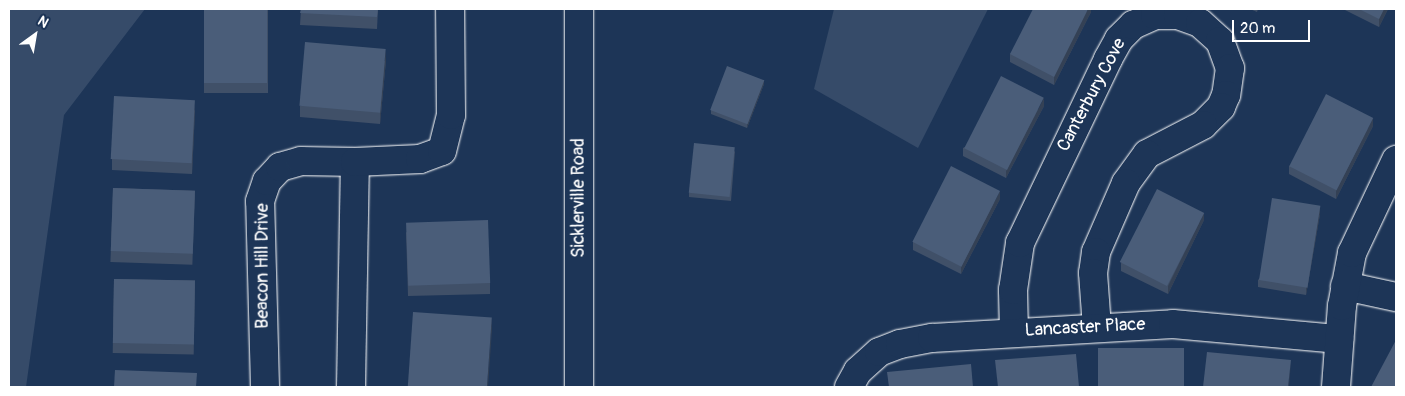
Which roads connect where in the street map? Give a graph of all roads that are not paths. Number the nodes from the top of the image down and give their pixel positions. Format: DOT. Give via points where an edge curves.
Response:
graph roads {
  1 [pos="450,9"];
  2 [pos="578,9"];
  3 [pos="1396,160"];
  4 [pos="355,162"];
  5 [pos="1345,286"];
  6 [pos="1396,297"];
  7 [pos="1096,328"];
  8 [pos="1014,332"];
  9 [pos="1339,339"];
  10 [pos="265,387"];
  11 [pos="351,387"];
  12 [pos="579,387"];
  13 [pos="849,387"];
  14 [pos="1336,387"];
  1 -- 4 [label="street, Beacon Hill Drive" via="451,116 442,151 420,159"];
  2 -- 12 [label="street, Sicklerville Road"];
  3 -- 5 [label="street" via="1358,238"];
  4 -- 10 [label="street, Beacon Hill Drive" via="300,161 280,167 267,181 260,201"];
  4 -- 11 [label="street"];
  5 -- 6 [label="street"];
  5 -- 9 [label="street"];
  7 -- 8 [label="street, Lancaster Place"];
  7 -- 8 [label="street, Canterbury Cove" via="1096,252 1126,182 1148,154 1203,125 1221,107 1226,95 1230,68 1220,41 1200,23 1178,15 1155,15 1133,25 1119,39 1108,59 1020,243 1013,290"];
  7 -- 9 [label="street, Lancaster Place" via="1173,324"];
  8 -- 13 [label="street, Lancaster Place" via="900,344 868,360"];
  9 -- 14 [label="street"];
}
